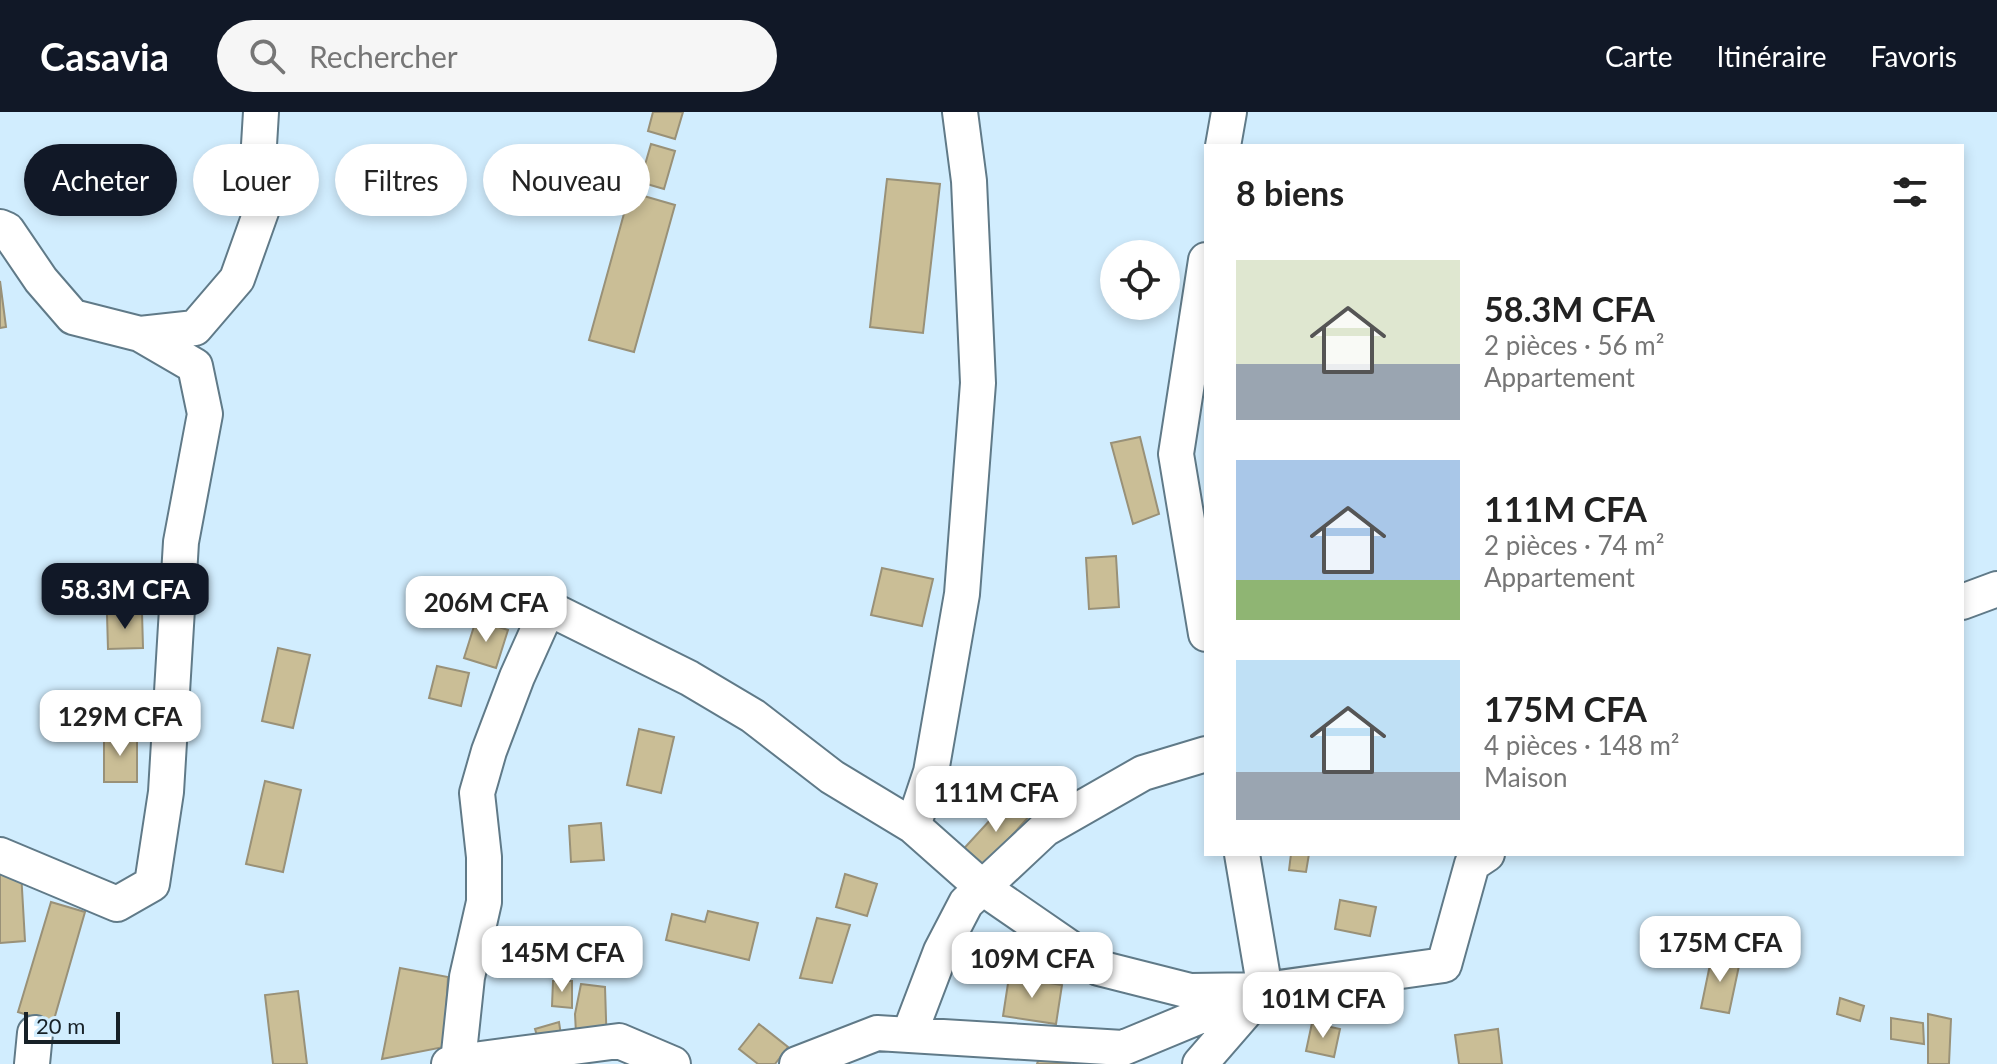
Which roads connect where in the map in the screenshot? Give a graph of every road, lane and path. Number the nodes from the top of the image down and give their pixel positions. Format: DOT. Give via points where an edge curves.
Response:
graph roads {
  1 [pos="261,112"];
  2 [pos="960,112"];
  3 [pos="1229,112"];
  4 [pos="1223,144"];
  5 [pos="0,227"];
  6 [pos="1204,273"];
  7 [pos="140,334"];
  8 [pos="1997,589"];
  9 [pos="1964,601"];
  10 [pos="1204,622"];
  11 [pos="1204,755"];
  12 [pos="913,826"];
  13 [pos="0,855"];
  14 [pos="1242,856"];
  15 [pos="1484,856"];
  16 [pos="983,888"];
  17 [pos="1265,990"];
  18 [pos="909,1035"];
  19 [pos="454,1063"];
  20 [pos="673,1064"];
  21 [pos="797,1064"];
  22 [pos="1200,1064"];
  1 -- 7 [label="street" via="263,206 237,279 195,328"];
  2 -- 12 [label="street" via="969,181 978,383 962,594 931,772"];
  3 -- 4 [label="street"];
  5 -- 7 [label="street" via="73,317"];
  6 -- 10 [label="street" via="1176,454"];
  7 -- 13 [label="street" via="195,366 205,414 181,542 166,792 152,884 117,904"];
  8 -- 9 [label="street"];
  11 -- 16 [label="street" via="1143,773 1045,829"];
  12 -- 16 [label="street"];
  12 -- 19 [label="street" via="832,777 753,716 548,608 517,677 477,793 484,902"];
  14 -- 17 [label="street"];
  15 -- 17 [label="street" via="1472,864 1444,965"];
  16 -- 17 [label="street" via="1099,968 1190,991"];
  16 -- 18 [label="street" via="966,903 941,951"];
  17 -- 18 [label="street" via="1123,1048"];
  17 -- 22 [label="street"];
  18 -- 21 [label="street" via="877,1033"];
  19 -- 20 [label="street" via="619,1041"];
}
